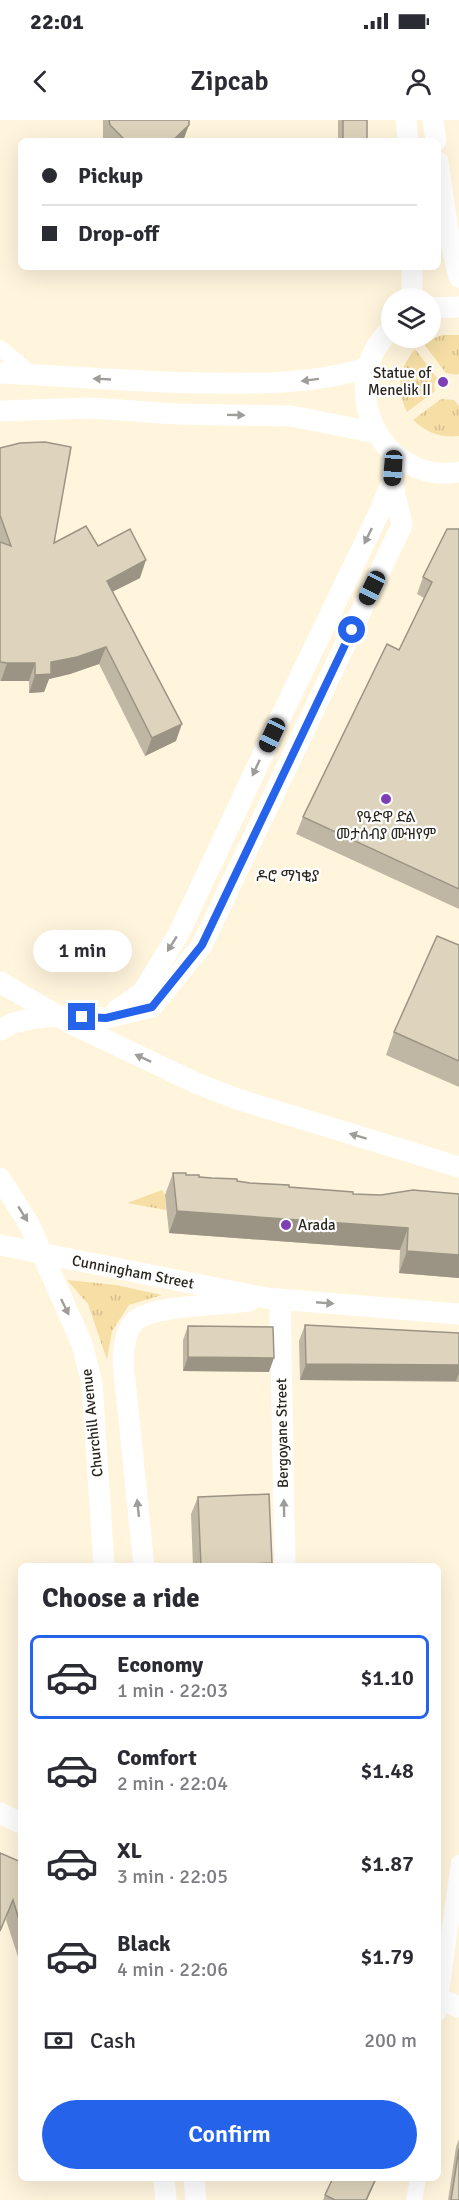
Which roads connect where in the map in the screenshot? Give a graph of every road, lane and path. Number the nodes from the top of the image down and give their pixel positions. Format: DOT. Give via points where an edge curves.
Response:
graph roads {
  1 [pos="406,120"];
  2 [pos="433,120"];
  3 [pos="408,138"];
  4 [pos="436,138"];
  5 [pos="441,182"];
  6 [pos="412,270"];
  7 [pos="459,277"];
  8 [pos="412,288"];
  9 [pos="459,307"];
  10 [pos="441,308"];
  11 [pos="381,339"];
  12 [pos="0,348"];
  13 [pos="367,368"];
  14 [pos="0,373"];
  15 [pos="31,374"];
  16 [pos="0,411"];
  17 [pos="377,433"];
  18 [pos="393,453"];
  19 [pos="459,472"];
  20 [pos="0,982"];
  21 [pos="58,1016"];
  22 [pos="0,1030"];
  23 [pos="459,1167"];
  24 [pos="0,1178"];
  25 [pos="0,1245"];
  26 [pos="42,1253"];
  27 [pos="273,1299"];
  28 [pos="459,1314"];
  29 [pos="104,1563"];
  30 [pos="144,1563"];
  31 [pos="285,1563"];
  32 [pos="0,1814"];
  33 [pos="18,1822"];
  34 [pos="459,1863"];
  35 [pos="444,2004"];
  36 [pos="164,2181"];
  37 [pos="194,2181"];
  38 [pos="417,2181"];
  39 [pos="166,2200"];
  40 [pos="196,2200"];
  41 [pos="414,2200"];
  1 -- 3 [label="main road"];
  2 -- 4 [label="main road"];
  5 -- 7 [label="main road"];
  6 -- 8 [label="main road"];
  9 -- 10 [label="main road"];
  11 -- 13 [label="main road"];
  12 -- 15 [label="street"];
  13 -- 15 [label="main road, one-way" via="327,378 261,384"];
  13 -- 17 [label="main road" via="364,390"];
  14 -- 15 [label="main road"];
  16 -- 17 [label="main road, one-way" via="90,408 291,416"];
  17 -- 18 [label="main road"];
  18 -- 19 [label="main road" via="414,466"];
  18 -- 21 [label="main road, one-way" via="392,482 378,515 178,935 142,993 106,1018"];
  20 -- 21 [label="main road"];
  21 -- 22 [label="main road" via="13,1023"];
  23 -- 21 [label="main road, one-way" via="237,1099"];
  24 -- 26 [label="main road, Churchill Avenue, one-way"];
  25 -- 26 [label="main road, Cunningham Street"];
  26 -- 27 [label="main road, Cunningham Street"];
  26 -- 29 [label="main road, Churchill Avenue, one-way" via="77,1331 92,1383"];
  27 -- 28 [label="main road, Cunningham Street, one-way"];
  30 -- 27 [label="main road, Cunningham Street, one-way" via="127,1408 123,1353 126,1337 143,1315"];
  31 -- 27 [label="main road, Bergoyane Street, one-way"];
  32 -- 33 [label="main road"];
  34 -- 35 [label="street"];
  36 -- 39 [label="main road"];
  37 -- 40 [label="main road"];
  38 -- 41 [label="street"];
}
